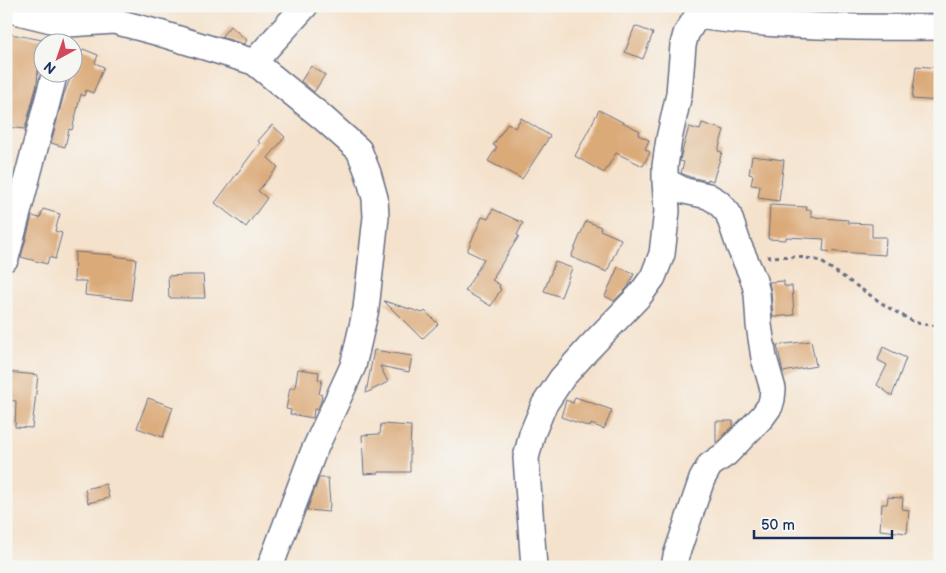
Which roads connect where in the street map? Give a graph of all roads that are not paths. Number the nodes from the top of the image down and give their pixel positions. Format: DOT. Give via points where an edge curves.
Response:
graph roads {
  1 [pos="305,6"];
  2 [pos="6,9"];
  3 [pos="699,11"];
  4 [pos="68,24"];
  5 [pos="940,27"];
  6 [pos="254,62"];
  7 [pos="52,82"];
  8 [pos="664,181"];
  9 [pos="6,258"];
  10 [pos="270,567"];
  11 [pos="534,567"];
  12 [pos="674,567"];
  1 -- 6 [label="street"];
  2 -- 4 [label="street"];
  3 -- 5 [label="street" via="734,21 833,27"];
  3 -- 8 [label="street" via="683,45 679,94"];
  4 -- 6 [label="street" via="114,21"];
  6 -- 10 [label="street" via="359,150 375,198 376,217 366,308 353,366 313,453"];
  7 -- 9 [label="street"];
  8 -- 11 [label="street" via="667,210 662,254 653,277 640,296 562,378 544,405 532,434 526,458"];
  8 -- 12 [label="street" via="685,191 708,196 728,213 757,293 764,358 773,389 770,406 762,417 706,471"];
}
